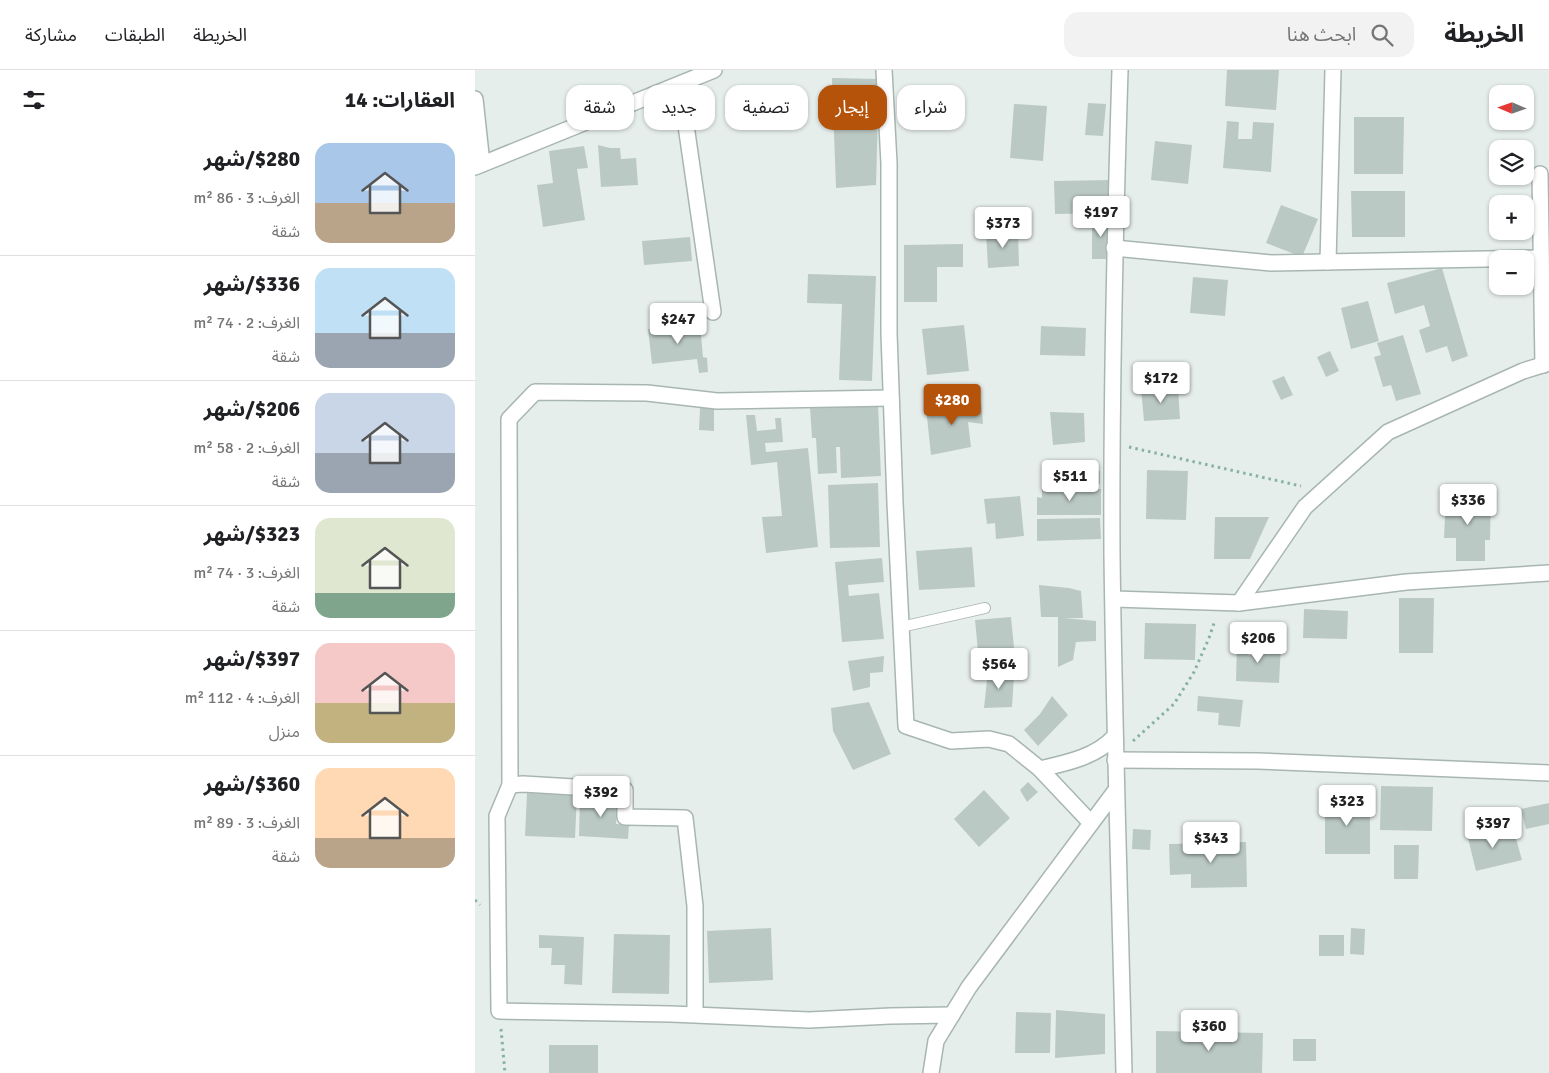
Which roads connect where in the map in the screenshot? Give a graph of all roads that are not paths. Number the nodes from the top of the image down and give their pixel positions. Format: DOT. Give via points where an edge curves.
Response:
graph roads {
  1 [pos="714,70"];
  2 [pos="884,70"];
  3 [pos="1120,70"];
  4 [pos="1333,70"];
  5 [pos="680,84"];
  6 [pos="475,99"];
  7 [pos="479,166"];
  8 [pos="1540,174"];
  9 [pos="1114,248"];
  10 [pos="1541,258"];
  11 [pos="1328,262"];
  12 [pos="713,312"];
  13 [pos="1546,364"];
  14 [pos="891,398"];
  15 [pos="1549,573"];
  16 [pos="1113,599"];
  17 [pos="1239,603"];
  18 [pos="985,608"];
  19 [pos="901,627"];
  20 [pos="1115,737"];
  21 [pos="1115,760"];
  22 [pos="1040,769"];
  23 [pos="1549,773"];
  24 [pos="510,786"];
  25 [pos="1116,790"];
  26 [pos="1091,823"];
  27 [pos="695,1015"];
  28 [pos="952,1016"];
  29 [pos="931,1073"];
  30 [pos="1124,1073"];
  1 -- 5 [label="street"];
  2 -- 14 [label="street" via="889,163"];
  3 -- 9 [label="street"];
  4 -- 11 [label="street"];
  5 -- 7 [label="street"];
  5 -- 12 [label="street"];
  6 -- 7 [label="street"];
  8 -- 10 [label="street"];
  9 -- 11 [label="street" via="1271,263"];
  9 -- 16 [label="street"];
  10 -- 11 [label="street"];
  10 -- 13 [label="street"];
  13 -- 17 [label="street" via="1388,432 1305,507"];
  14 -- 19 [label="street"];
  14 -- 24 [label="street" via="717,401 647,393 535,392 509,419"];
  15 -- 17 [label="street" via="1406,582"];
  16 -- 17 [label="street"];
  16 -- 20 [label="street"];
  18 -- 19 [label="lane"];
  19 -- 22 [label="street" via="906,726 951,741 989,739 1009,744"];
  20 -- 21 [label="street"];
  20 -- 22 [label="street" via="1106,746 1070,762"];
  21 -- 23 [label="street" via="1258,761"];
  21 -- 25 [label="street"];
  22 -- 26 [label="street"];
  24 -- 27 [label="street" via="625,790 625,817 685,818 695,906"];
  24 -- 27 [label="street" via="497,816 499,1011"];
  25 -- 26 [label="street"];
  25 -- 30 [label="street"];
  26 -- 28 [label="street" via="969,987"];
  27 -- 28 [label="street" via="809,1020"];
  28 -- 29 [label="street" via="936,1041"];
}
